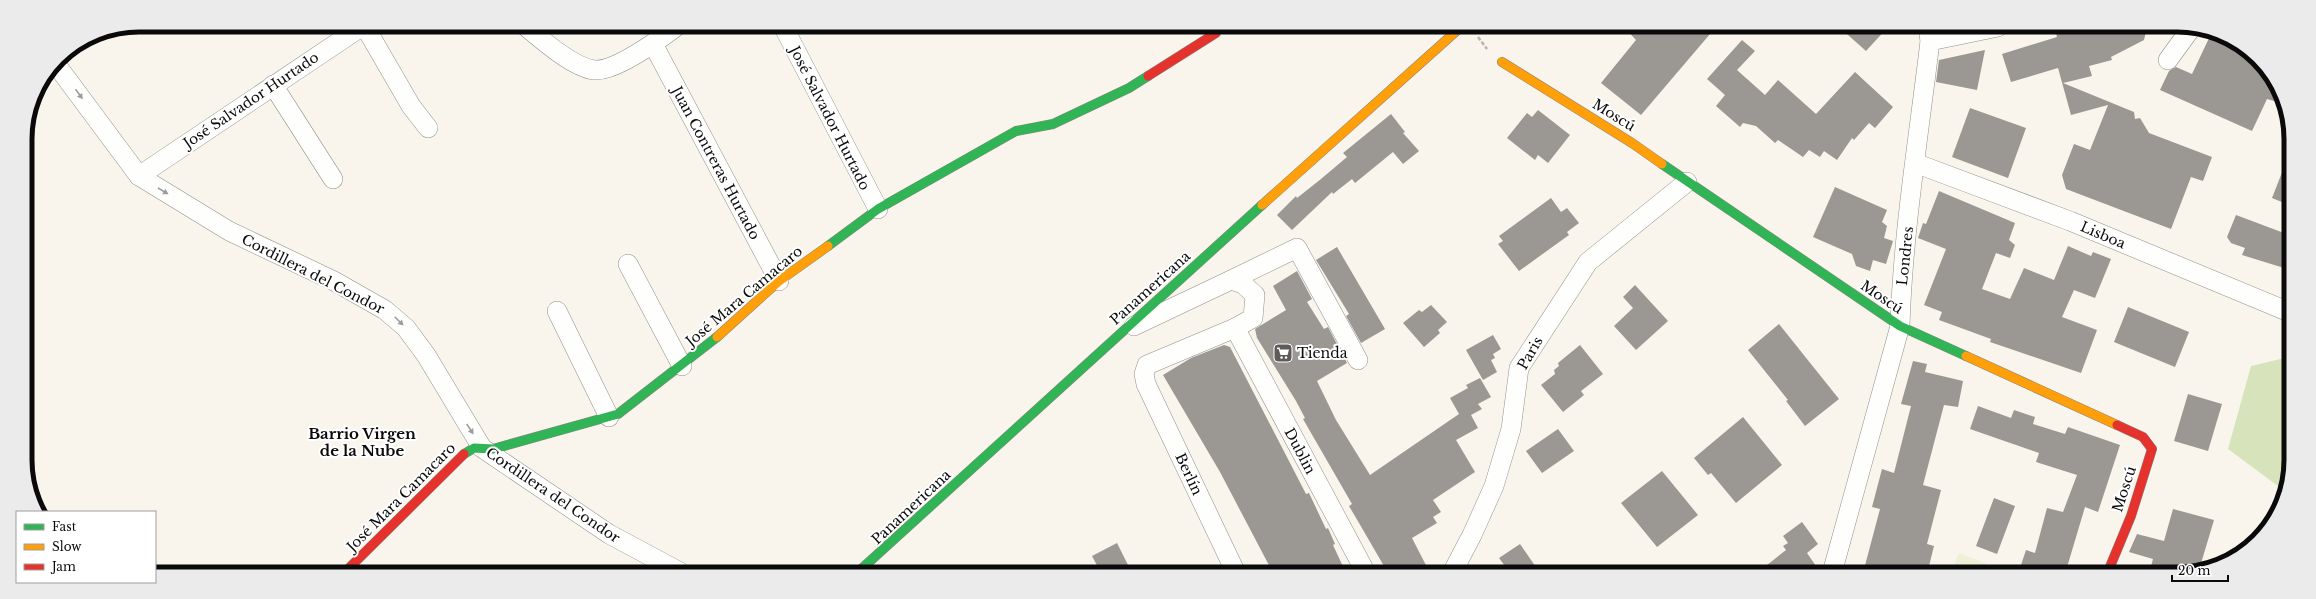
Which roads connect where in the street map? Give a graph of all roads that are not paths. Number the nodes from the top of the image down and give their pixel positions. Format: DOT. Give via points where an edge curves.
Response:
graph roads {
  1 [pos="353,32"];
  2 [pos="368,32"];
  3 [pos="534,32"];
  4 [pos="669,32"];
  5 [pos="786,32"];
  6 [pos="1216,32"];
  7 [pos="1455,32"];
  8 [pos="1949,32"];
  9 [pos="2188,33"];
  10 [pos="1929,34"];
  11 [pos="653,44"];
  12 [pos="2168,60"];
  13 [pos="1502,62"];
  14 [pos="59,68"];
  15 [pos="273,85"];
  16 [pos="428,128"];
  17 [pos="1915,163"];
  18 [pos="139,176"];
  19 [pos="333,179"];
  20 [pos="1687,182"];
  21 [pos="878,209"];
  22 [pos="628,264"];
  23 [pos="1231,280"];
  24 [pos="779,282"];
  25 [pos="2284,310"];
  26 [pos="557,311"];
  27 [pos="1900,326"];
  28 [pos="1235,328"];
  29 [pos="1120,333"];
  30 [pos="1358,360"];
  31 [pos="682,366"];
  32 [pos="610,417"];
  33 [pos="482,448"];
  34 [pos="350,567"];
  35 [pos="657,567"];
  36 [pos="863,567"];
  37 [pos="1233,567"];
  38 [pos="1363,567"];
  39 [pos="1455,567"];
  40 [pos="1834,567"];
  41 [pos="2111,567"];
  1 -- 15 [label="street, José Salvador Hurtado"];
  2 -- 16 [label="street" via="411,106"];
  3 -- 11 [label="street" via="573,61 594,70 606,70"];
  4 -- 11 [label="street"];
  5 -- 21 [label="street, José Salvador Hurtado"];
  6 -- 21 [label="street, José Mara Camacaro" via="1129,88 1053,124 1016,131"];
  7 -- 29 [label="street, Panamericana"];
  8 -- 10 [label="street"];
  9 -- 12 [label="street"];
  10 -- 17 [label="street, Londres"];
  11 -- 24 [label="street, Juan Contreras Hurtado"];
  13 -- 20 [label="street, Moscú" via="1632,143"];
  14 -- 18 [label="street, Cordillera del Condor, one-way"];
  15 -- 18 [label="street, José Salvador Hurtado"];
  15 -- 19 [label="street"];
  17 -- 25 [label="street, Lisboa" via="2070,221"];
  17 -- 27 [label="street, Londres"];
  18 -- 33 [label="street, Cordillera del Condor, one-way" via="229,231 360,295 396,318 426,355"];
  20 -- 27 [label="street, Moscú"];
  20 -- 39 [label="street, Paris" via="1588,262 1519,368 1511,429 1494,486"];
  21 -- 24 [label="street, José Mara Camacaro"];
  22 -- 31 [label="street"];
  23 -- 28 [label="street" via="1243,284 1255,295 1253,318"];
  23 -- 29 [label="street"];
  23 -- 30 [label="street" via="1296,248"];
  24 -- 31 [label="street, José Mara Camacaro"];
  26 -- 32 [label="street"];
  27 -- 40 [label="street, Londres"];
  27 -- 41 [label="street, Moscú" via="2143,437 2149,443 2152,449"];
  28 -- 37 [label="street, Berlín" via="1147,365 1144,374 1146,384"];
  28 -- 38 [label="street, Dublin"];
  29 -- 36 [label="street, Panamericana"];
  31 -- 32 [label="street, José Mara Camacaro" via="629,406"];
  32 -- 33 [label="street, José Mara Camacaro" via="493,449"];
  33 -- 34 [label="street, José Mara Camacaro" via="467,451"];
  33 -- 35 [label="street, Cordillera del Condor"];
}
